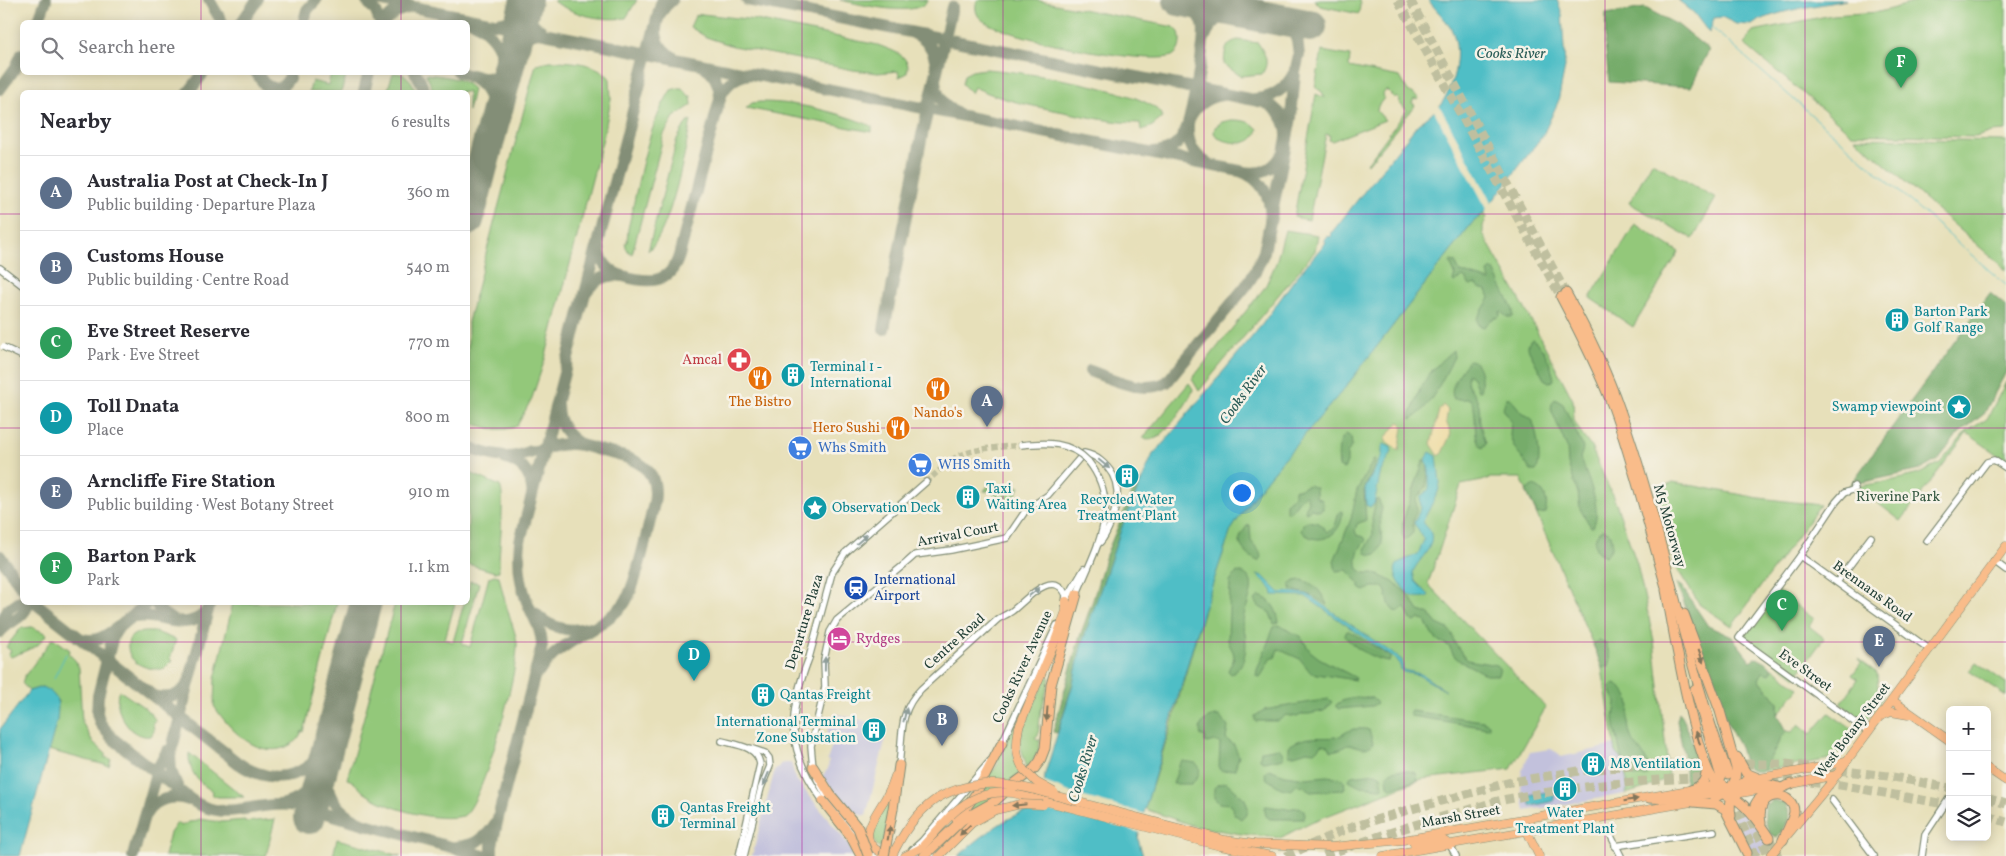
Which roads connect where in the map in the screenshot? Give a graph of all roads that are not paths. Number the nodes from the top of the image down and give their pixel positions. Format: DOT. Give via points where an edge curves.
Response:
graph roads {
  1 [pos="0,269"];
  2 [pos="20,284"];
  3 [pos="1564,295"];
  4 [pos="0,346"];
  5 [pos="20,355"];
  6 [pos="1022,445"];
  7 [pos="2006,468"];
  8 [pos="926,482"];
  9 [pos="1854,486"];
  10 [pos="1871,538"];
  11 [pos="1927,541"];
  12 [pos="1098,544"];
  13 [pos="2006,546"];
  14 [pos="1800,556"];
  15 [pos="1090,559"];
  16 [pos="1994,562"];
  17 [pos="2006,570"];
  18 [pos="1667,579"];
  19 [pos="1837,582"];
  20 [pos="1077,594"];
  21 [pos="1066,600"];
  22 [pos="1930,649"];
  23 [pos="1034,692"];
  24 [pos="1892,700"];
  25 [pos="1912,716"];
  26 [pos="1878,718"];
  27 [pos="1868,732"];
  28 [pos="1946,739"];
  29 [pos="722,741"];
  30 [pos="1002,744"];
  31 [pos="1731,746"];
  32 [pos="745,748"];
  33 [pos="1848,760"];
  34 [pos="1706,763"];
  35 [pos="812,764"];
  36 [pos="899,765"];
  37 [pos="1991,771"];
  38 [pos="1836,775"];
  39 [pos="1753,779"];
  40 [pos="1812,780"];
  41 [pos="2006,780"];
  42 [pos="1791,784"];
  43 [pos="1729,787"];
  44 [pos="1778,787"];
  45 [pos="826,796"];
  46 [pos="1692,796"];
  47 [pos="1820,796"];
  48 [pos="1649,798"];
  49 [pos="1714,798"];
  50 [pos="1671,800"];
  51 [pos="1832,800"];
  52 [pos="1946,803"];
  53 [pos="1078,806"];
  54 [pos="1754,816"];
  55 [pos="1521,820"];
  56 [pos="1732,822"];
  57 [pos="1761,825"];
  58 [pos="1168,829"];
  59 [pos="1714,831"];
  60 [pos="1526,832"];
  61 [pos="1610,834"];
  62 [pos="1769,838"];
  63 [pos="1783,840"];
  64 [pos="1372,844"];
  65 [pos="1450,845"];
  66 [pos="1615,846"];
  67 [pos="1747,853"];
  68 [pos="867,854"];
  69 [pos="739,856"];
  70 [pos="744,856"];
  71 [pos="883,856"];
  72 [pos="891,856"];
  73 [pos="903,856"];
  74 [pos="924,856"];
  75 [pos="939,856"];
  76 [pos="1272,856"];
  77 [pos="1383,856"];
  78 [pos="1456,856"];
  79 [pos="1539,856"];
  80 [pos="1621,856"];
  81 [pos="1770,856"];
  82 [pos="1874,856"];
  83 [pos="1922,856"];
  1 -- 2 [label="street"];
  3 -- 18 [label="highway, M5 Motorway" via="1604,369"];
  4 -- 5 [label="street, bridge"];
  6 -- 12 [label="street, bridge" via="1055,443 1076,451 1088,462 1105,492 1105,521"];
  7 -- 11 [label="street" via="1994,460 1987,462"];
  45 -- 8 [label="street, Departure Plaza, one-way, bridge" via="814,787 804,770 793,724 795,703 832,573 846,553"];
  9 -- 14 [label="street, Eve Street" via="1855,489 1844,493 1836,502"];
  10 -- 19 [label="street"];
  12 -- 15 [label="street"];
  35 -- 12 [label="street, Arrival Court, one-way" via="811,746 825,687 824,660 832,628 837,620 915,556 1006,539 1026,510 1048,495 1084,453 1107,466 1116,483 1115,510"];
  13 -- 16 [label="main road, West Botany Street"];
  14 -- 19 [label="street, Brennans Road"];
  14 -- 27 [label="street, Eve Street" via="1739,638"];
  15 -- 20 [label="street"];
  15 -- 21 [label="street, Cooks River Avenue"];
  16 -- 17 [label="street"];
  16 -- 22 [label="main road, West Botany Street"];
  18 -- 31 [label="highway, one-way" via="1696,643"];
  34 -- 18 [label="highway, one-way" via="1687,698"];
  18 -- 43 [label="highway, M5 Motorway"];
  19 -- 22 [label="street, Brennans Road"];
  20 -- 23 [label="main road" via="1051,662"];
  20 -- 74 [label="highway, one-way" via="1051,685 1045,748 1040,761 994,802 962,820"];
  21 -- 23 [label="main road" via="1066,611 1056,641"];
  21 -- 30 [label="street, Cooks River Avenue" via="1050,643"];
  36 -- 21 [label="street, Centre Road, one-way" via="905,712 917,694 998,619 1037,589 1048,584 1057,585 1064,591"];
  22 -- 24 [label="main road, West Botany Street"];
  23 -- 53 [label="main road, bridge" via="1021,721 1017,752 1024,770 1032,779"];
  24 -- 25 [label="main road"];
  24 -- 26 [label="main road, West Botany Street"];
  25 -- 26 [label="main road" via="1890,712"];
  25 -- 28 [label="main road"];
  26 -- 27 [label="main road, West Botany Street"];
  27 -- 33 [label="main road, West Botany Street"];
  29 -- 32 [label="street"];
  30 -- 73 [label="street, Cooks River Avenue" via="918,845"];
  30 -- 74 [label="highway" via="969,804"];
  31 -- 39 [label="highway"];
  31 -- 43 [label="highway" via="1736,768"];
  32 -- 69 [label="street" via="757,754 760,764"];
  32 -- 70 [label="street, one-way" via="765,753 770,766"];
  33 -- 38 [label="main road, West Botany Street"];
  33 -- 39 [label="main road"];
  34 -- 43 [label="highway" via="1712,778"];
  34 -- 46 [label="highway" via="1705,779"];
  35 -- 45 [label="highway"];
  71 -- 36 [label="highway, one-way, bridge"];
  36 -- 72 [label="main road" via="868,832 874,848"];
  37 -- 41 [label="main road"];
  38 -- 40 [label="main road"];
  38 -- 47 [label="main road, West Botany Street"];
  39 -- 43 [label="highway"];
  40 -- 42 [label="main road"];
  40 -- 47 [label="main road" via="1821,786"];
  42 -- 44 [label="main road"];
  42 -- 54 [label="highway" via="1760,796 1754,805"];
  43 -- 44 [label="highway" via="1763,784"];
  43 -- 46 [label="highway"];
  43 -- 49 [label="highway"];
  43 -- 54 [label="highway"];
  43 -- 56 [label="highway"];
  45 -- 68 [label="highway" via="832,812"];
  45 -- 68 [label="highway, bridge" via="858,828"];
  46 -- 49 [label="main road"];
  46 -- 50 [label="highway"];
  46 -- 56 [label="highway" via="1719,805"];
  47 -- 63 [label="main road, West Botany Street"];
  48 -- 50 [label="highway"];
  55 -- 48 [label="main road, Marsh Street, one-way"];
  50 -- 60 [label="main road, Marsh Street"];
  51 -- 82 [label="street"];
  52 -- 83 [label="street" via="1925,834"];
  53 -- 58 [label="main road, Marsh Street"];
  53 -- 72 [label="main road, bridge" via="1011,784 968,786 944,795 922,810"];
  53 -- 73 [label="main road, bridge" via="999,792 985,794 972,799 951,815 921,848"];
  53 -- 75 [label="main road, one-way, bridge" via="1027,804 995,810 972,823"];
  54 -- 57 [label="highway"];
  55 -- 60 [label="main road"];
  55 -- 64 [label="main road, Marsh Street"];
  56 -- 67 [label="highway"];
  57 -- 62 [label="highway"];
  57 -- 63 [label="highway" via="1759,811 1764,801 1774,796 1786,798 1793,806 1794,814"];
  58 -- 64 [label="main road, Marsh Street" via="1255,844 1307,847"];
  58 -- 76 [label="main road, Marsh Street" via="1220,846"];
  59 -- 66 [label="street"];
  60 -- 65 [label="main road, Marsh Street"];
  60 -- 79 [label="main road"];
  61 -- 66 [label="street"];
  63 -- 81 [label="main road, West Botany Street"];
  64 -- 65 [label="main road" via="1443,840"];
  65 -- 77 [label="main road, Marsh Street"];
  65 -- 78 [label="street"];
  66 -- 80 [label="street"];
  68 -- 71 [label="main road"];
}
